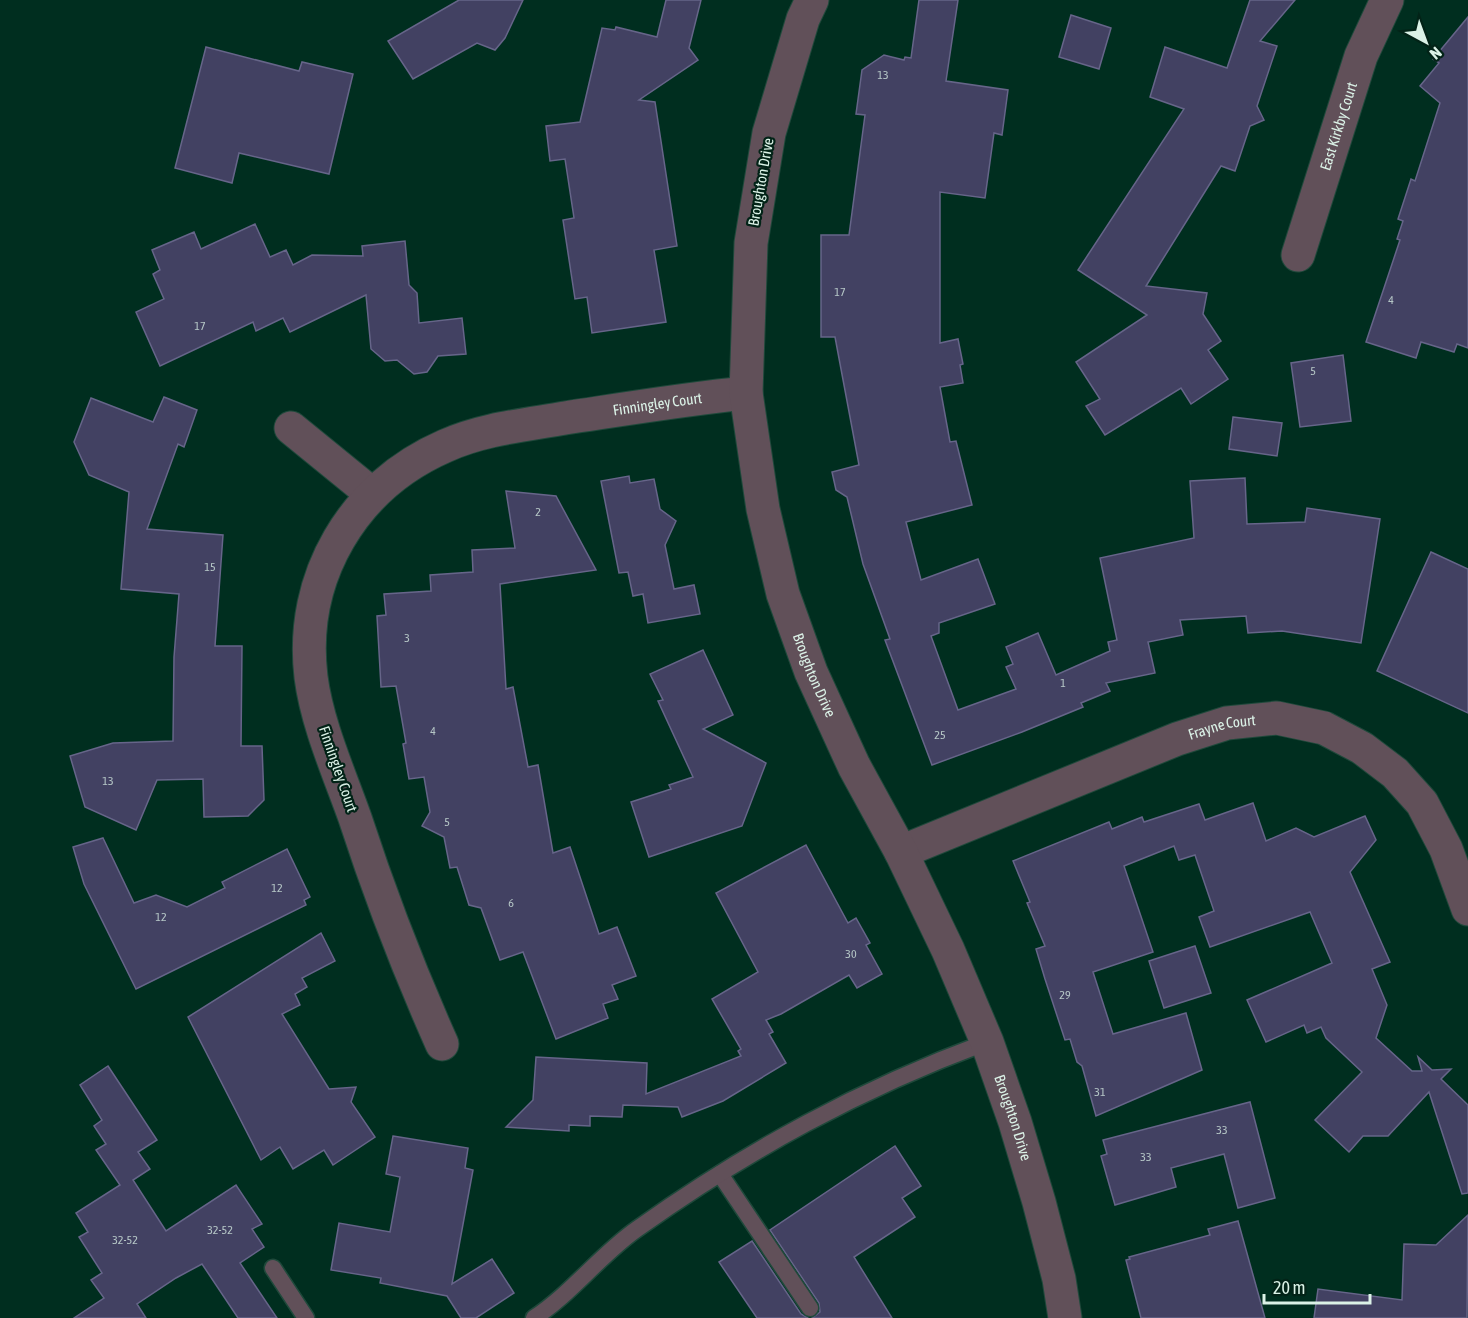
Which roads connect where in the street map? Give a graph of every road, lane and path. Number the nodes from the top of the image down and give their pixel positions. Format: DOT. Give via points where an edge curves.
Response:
graph roads {
  1 [pos="812,0"];
  2 [pos="1387,0"];
  3 [pos="1298,255"];
  4 [pos="746,393"];
  5 [pos="291,428"];
  6 [pos="372,494"];
  7 [pos="901,852"];
  8 [pos="1468,909"];
  9 [pos="987,1042"];
  10 [pos="442,1044"];
  11 [pos="720,1174"];
  12 [pos="273,1268"];
  13 [pos="810,1308"];
  14 [pos="306,1318"];
  15 [pos="534,1318"];
  16 [pos="1065,1318"];
  1 -- 4 [label="street, Broughton Drive" via="769,133 751,243"];
  2 -- 3 [label="street, East Kirkby Court" via="1361,56"];
  4 -- 6 [label="street, Finningley Court" via="639,406 480,433 419,459"];
  4 -- 7 [label="street, Broughton Drive" via="763,508 783,594 811,672 854,766"];
  5 -- 6 [label="street"];
  6 -- 10 [label="street, Finningley Court" via="339,540 320,582 310,638 311,676 369,862"];
  7 -- 8 [label="street, Frayne Court" via="1177,739 1227,723 1276,718 1324,728 1362,748 1395,773 1427,812 1446,849"];
  7 -- 9 [label="street, Broughton Drive"];
  9 -- 11 [label="lane" via="845,1102"];
  9 -- 16 [label="street, Broughton Drive" via="1039,1202"];
  11 -- 13 [label="lane"];
  11 -- 15 [label="lane" via="627,1236 559,1301"];
  12 -- 14 [label="lane"];
}
